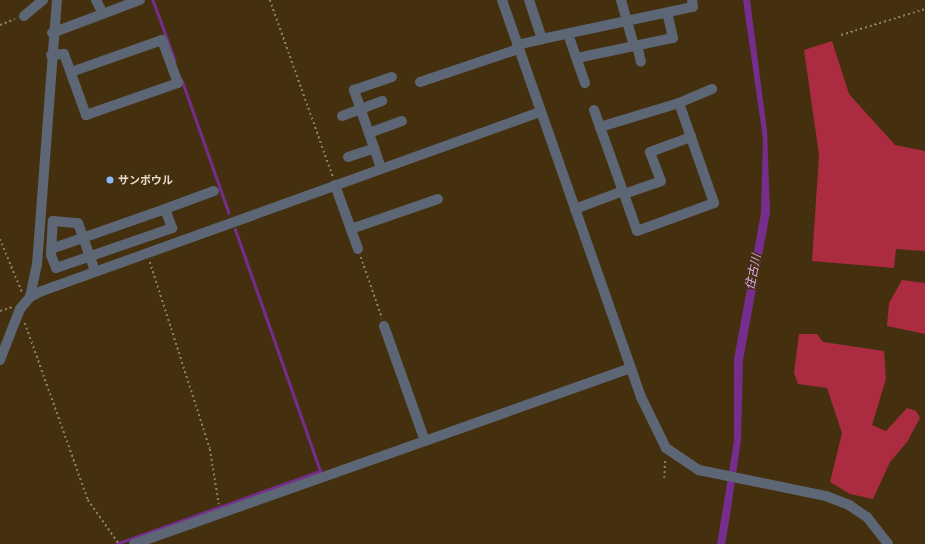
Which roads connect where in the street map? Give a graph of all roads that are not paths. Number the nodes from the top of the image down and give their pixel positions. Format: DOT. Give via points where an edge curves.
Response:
graph roads {
  1 [pos="43,0"];
  2 [pos="56,0"];
  3 [pos="140,0"];
  4 [pos="502,0"];
  5 [pos="528,0"];
  6 [pos="621,0"];
  7 [pos="692,0"];
  8 [pos="667,13"];
  9 [pos="24,16"];
  10 [pos="627,21"];
  11 [pos="52,33"];
  12 [pos="568,34"];
  13 [pos="542,39"];
  14 [pos="636,45"];
  15 [pos="517,47"];
  16 [pos="51,56"];
  17 [pos="577,58"];
  18 [pos="641,62"];
  19 [pos="72,72"];
  20 [pos="392,77"];
  21 [pos="420,82"];
  22 [pos="585,83"];
  23 [pos="712,89"];
  24 [pos="382,101"];
  25 [pos="679,103"];
  26 [pos="361,109"];
  27 [pos="594,110"];
  28 [pos="540,112"];
  29 [pos="342,116"];
  30 [pos="402,121"];
  31 [pos="600,127"];
  32 [pos="369,133"];
  33 [pos="691,137"];
  34 [pos="375,148"];
  35 [pos="348,157"];
  36 [pos="382,168"];
  37 [pos="335,185"];
  38 [pos="214,191"];
  39 [pos="624,193"];
  40 [pos="438,199"];
  41 [pos="165,209"];
  42 [pos="575,209"];
  43 [pos="351,229"];
  44 [pos="83,237"];
  45 [pos="358,249"];
  46 [pos="90,255"];
  47 [pos="51,256"];
  48 [pos="95,271"];
  49 [pos="30,297"];
  50 [pos="384,326"];
  51 [pos="0,360"];
  52 [pos="631,368"];
  53 [pos="425,441"];
  54 [pos="887,542"];
  55 [pos="134,544"];
  1 -- 9 [label="street"];
  2 -- 11 [label="street"];
  3 -- 11 [label="street"];
  4 -- 15 [label="street"];
  5 -- 13 [label="street"];
  6 -- 10 [label="street"];
  7 -- 8 [label="street" via="693,7"];
  8 -- 10 [label="street"];
  8 -- 14 [label="street" via="673,38"];
  10 -- 12 [label="street"];
  10 -- 14 [label="street"];
  11 -- 16 [label="street"];
  12 -- 13 [label="street"];
  12 -- 17 [label="street"];
  13 -- 15 [label="street"];
  14 -- 17 [label="street"];
  14 -- 18 [label="street"];
  15 -- 21 [label="street"];
  15 -- 28 [label="street"];
  16 -- 19 [label="street" via="64,54"];
  16 -- 49 [label="street" via="38,258"];
  17 -- 22 [label="street"];
  19 -- 19 [label="street" via="86,115 178,83 162,40"];
  20 -- 26 [label="street" via="354,90"];
  23 -- 25 [label="street"];
  24 -- 26 [label="street"];
  25 -- 31 [label="street"];
  25 -- 33 [label="street"];
  26 -- 29 [label="street"];
  26 -- 32 [label="street"];
  27 -- 31 [label="street"];
  28 -- 36 [label="street"];
  28 -- 42 [label="street"];
  30 -- 32 [label="street"];
  31 -- 39 [label="street"];
  32 -- 34 [label="street"];
  33 -- 39 [label="street" via="650,152 661,181"];
  33 -- 39 [label="street" via="714,203 637,231"];
  34 -- 35 [label="street"];
  34 -- 36 [label="street"];
  36 -- 37 [label="street"];
  37 -- 43 [label="street"];
  37 -- 48 [label="street"];
  38 -- 41 [label="street"];
  39 -- 42 [label="street"];
  40 -- 43 [label="street"];
  41 -- 44 [label="street"];
  41 -- 46 [label="street" via="172,228"];
  42 -- 52 [label="street"];
  43 -- 45 [label="street"];
  44 -- 46 [label="street"];
  44 -- 47 [label="street"];
  44 -- 47 [label="street" via="78,223 53,221"];
  46 -- 47 [label="street" via="56,268"];
  46 -- 48 [label="street"];
  48 -- 49 [label="street"];
  49 -- 51 [label="street" via="20,309"];
  50 -- 53 [label="street"];
  52 -- 53 [label="street"];
  52 -- 54 [label="street" via="653,426 666,448 679,460 710,473 772,485 849,505 867,517"];
  53 -- 55 [label="street"];
}
